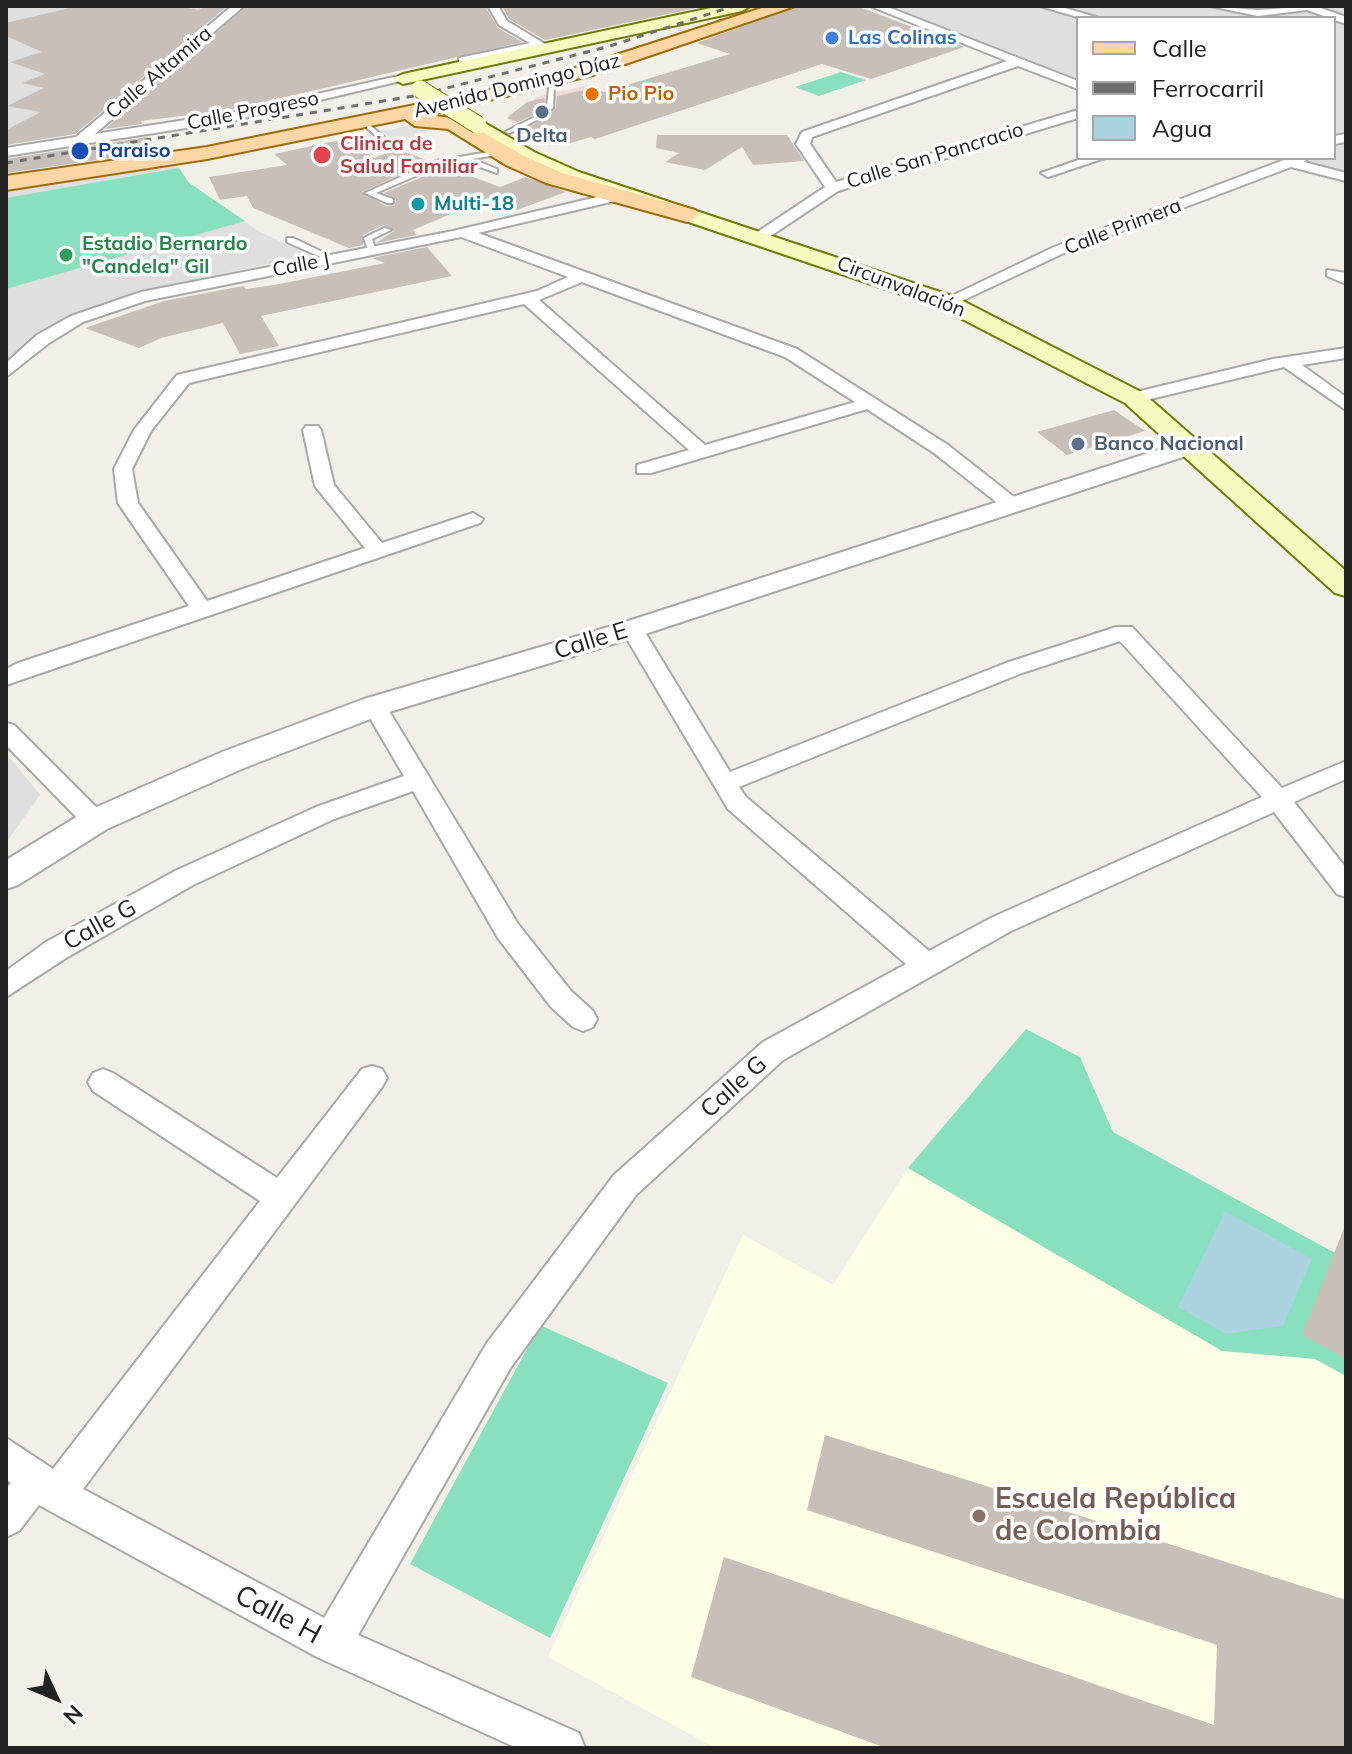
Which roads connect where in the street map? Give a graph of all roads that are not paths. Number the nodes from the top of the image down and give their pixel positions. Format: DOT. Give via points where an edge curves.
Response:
graph roads {
  1 [pos="239,6"];
  2 [pos="493,6"];
  3 [pos="744,6"];
  4 [pos="786,6"];
  5 [pos="875,6"];
  6 [pos="1045,6"];
  7 [pos="1215,6"];
  8 [pos="1307,7"];
  9 [pos="1086,16"];
  10 [pos="1332,16"];
  11 [pos="542,47"];
  12 [pos="463,60"];
  13 [pos="1017,62"];
  14 [pos="586,71"];
  15 [pos="411,84"];
  16 [pos="1076,84"];
  17 [pos="1076,115"];
  18 [pos="539,117"];
  19 [pos="299,136"];
  20 [pos="79,141"];
  21 [pos="6,152"];
  22 [pos="501,152"];
  23 [pos="465,158"];
  24 [pos="1091,160"];
  25 [pos="1297,161"];
  26 [pos="6,169"];
  27 [pos="1048,173"];
  28 [pos="1346,177"];
  29 [pos="6,183"];
  30 [pos="833,188"];
  31 [pos="614,197"];
  32 [pos="390,201"];
  33 [pos="695,217"];
  34 [pos="387,230"];
  35 [pos="463,233"];
  36 [pos="758,238"];
  37 [pos="290,240"];
  38 [pos="372,251"];
  39 [pos="333,259"];
  40 [pos="580,277"];
  41 [pos="527,298"];
  42 [pos="947,302"];
  43 [pos="1346,353"];
  44 [pos="1287,362"];
  45 [pos="6,372"];
  46 [pos="1134,398"];
  47 [pos="869,403"];
  48 [pos="1346,405"];
  49 [pos="312,430"];
  50 [pos="1192,446"];
  51 [pos="702,452"];
  52 [pos="644,469"];
  53 [pos="1012,505"];
  54 [pos="473,519"];
  55 [pos="378,551"];
  56 [pos="1341,576"];
  57 [pos="202,609"];
  58 [pos="632,629"];
  59 [pos="6,678"];
  60 [pos="375,706"];
  61 [pos="6,731"];
  62 [pos="1346,769"];
  63 [pos="420,780"];
  64 [pos="725,783"];
  65 [pos="1277,798"];
  66 [pos="95,821"];
  67 [pos="6,876"];
  68 [pos="1346,887"];
  69 [pos="925,964"];
  70 [pos="6,986"];
  71 [pos="583,1019"];
  72 [pos="372,1078"];
  73 [pos="103,1082"];
  74 [pos="281,1198"];
  75 [pos="6,1456"];
  76 [pos="46,1488"];
  77 [pos="6,1518"];
  78 [pos="331,1643"];
  79 [pos="564,1748"];
  1 -- 20 [label="street, Calle Altamira"];
  2 -- 11 [label="street" via="503,23"];
  3 -- 11 [label="main road"];
  3 -- 26 [label="main road, Avenida Domingo Díaz" via="532,71 378,108"];
  4 -- 14 [label="main road, Avenida Domingo Díaz"];
  5 -- 13 [label="street"];
  6 -- 9 [label="street"];
  7 -- 8 [label="street" via="1258,13"];
  8 -- 10 [label="street"];
  11 -- 12 [label="street"];
  11 -- 15 [label="main road"];
  13 -- 16 [label="street"];
  13 -- 30 [label="street" via="807,135 803,144"];
  14 -- 19 [label="main road, Avenida Domingo Díaz"];
  14 -- 22 [label="main road" via="551,98 502,108 495,118"];
  15 -- 20 [label="street, Calle Progreso"];
  15 -- 33 [label="main road, Circunvalación, bridge" via="543,164"];
  17 -- 30 [label="street, Calle San Pancracio"];
  18 -- 22 [label="lane"];
  19 -- 22 [label="main road" via="376,133 441,120"];
  19 -- 29 [label="main road, Avenida Domingo Díaz"];
  20 -- 21 [label="street, Calle Progreso"];
  22 -- 23 [label="lane"];
  22 -- 23 [label="lane"];
  22 -- 31 [label="main road" via="554,178"];
  22 -- 33 [label="main road" via="559,163"];
  23 -- 32 [label="lane" via="439,163 369,193"];
  24 -- 27 [label="street"];
  25 -- 28 [label="street"];
  25 -- 42 [label="street, Calle Primera" via="1059,250"];
  30 -- 36 [label="street, Calle San Pancracio"];
  31 -- 33 [label="main road"];
  31 -- 35 [label="street, Calle J"];
  33 -- 36 [label="main road, Circunvalación"];
  34 -- 38 [label="lane" via="368,238"];
  35 -- 38 [label="street, Calle J"];
  35 -- 40 [label="street"];
  36 -- 42 [label="main road, Circunvalación"];
  37 -- 39 [label="lane"];
  38 -- 39 [label="street, Calle J"];
  39 -- 45 [label="street, Calle J" via="162,292 77,319 43,339"];
  40 -- 41 [label="street"];
  40 -- 47 [label="street" via="791,353"];
  41 -- 51 [label="street"];
  41 -- 57 [label="street" via="183,379 143,430 123,469 128,503"];
  42 -- 46 [label="main road, Circunvalación"];
  43 -- 44 [label="street"];
  44 -- 46 [label="street"];
  44 -- 48 [label="street"];
  46 -- 50 [label="main road, Circunvalación"];
  47 -- 51 [label="street"];
  47 -- 53 [label="street" via="941,449"];
  49 -- 55 [label="street" via="325,486"];
  50 -- 53 [label="street, Calle E"];
  50 -- 56 [label="main road, Circunvalación"];
  51 -- 52 [label="street"];
  53 -- 58 [label="street, Calle E"];
  54 -- 55 [label="street"];
  55 -- 57 [label="street"];
  57 -- 59 [label="street"];
  58 -- 60 [label="street, Calle E"];
  58 -- 64 [label="street"];
  60 -- 63 [label="street"];
  60 -- 66 [label="street, Calle E"];
  61 -- 66 [label="street"];
  62 -- 65 [label="street, Calle G"];
  63 -- 70 [label="street, Calle G" via="325,813 184,878 56,950"];
  63 -- 71 [label="street" via="508,931"];
  64 -- 65 [label="street" via="1014,668 1124,632"];
  64 -- 69 [label="street" via="737,803"];
  65 -- 68 [label="street"];
  65 -- 69 [label="street, Calle G"];
  66 -- 67 [label="street, Calle E"];
  69 -- 78 [label="street, Calle G" via="773,1051 625,1185 499,1355"];
  72 -- 74 [label="street"];
  73 -- 74 [label="street"];
  74 -- 76 [label="street"];
  75 -- 76 [label="street, Calle H"];
  76 -- 77 [label="street"];
  76 -- 78 [label="street, Calle H"];
  78 -- 79 [label="street, Calle H"];
}
